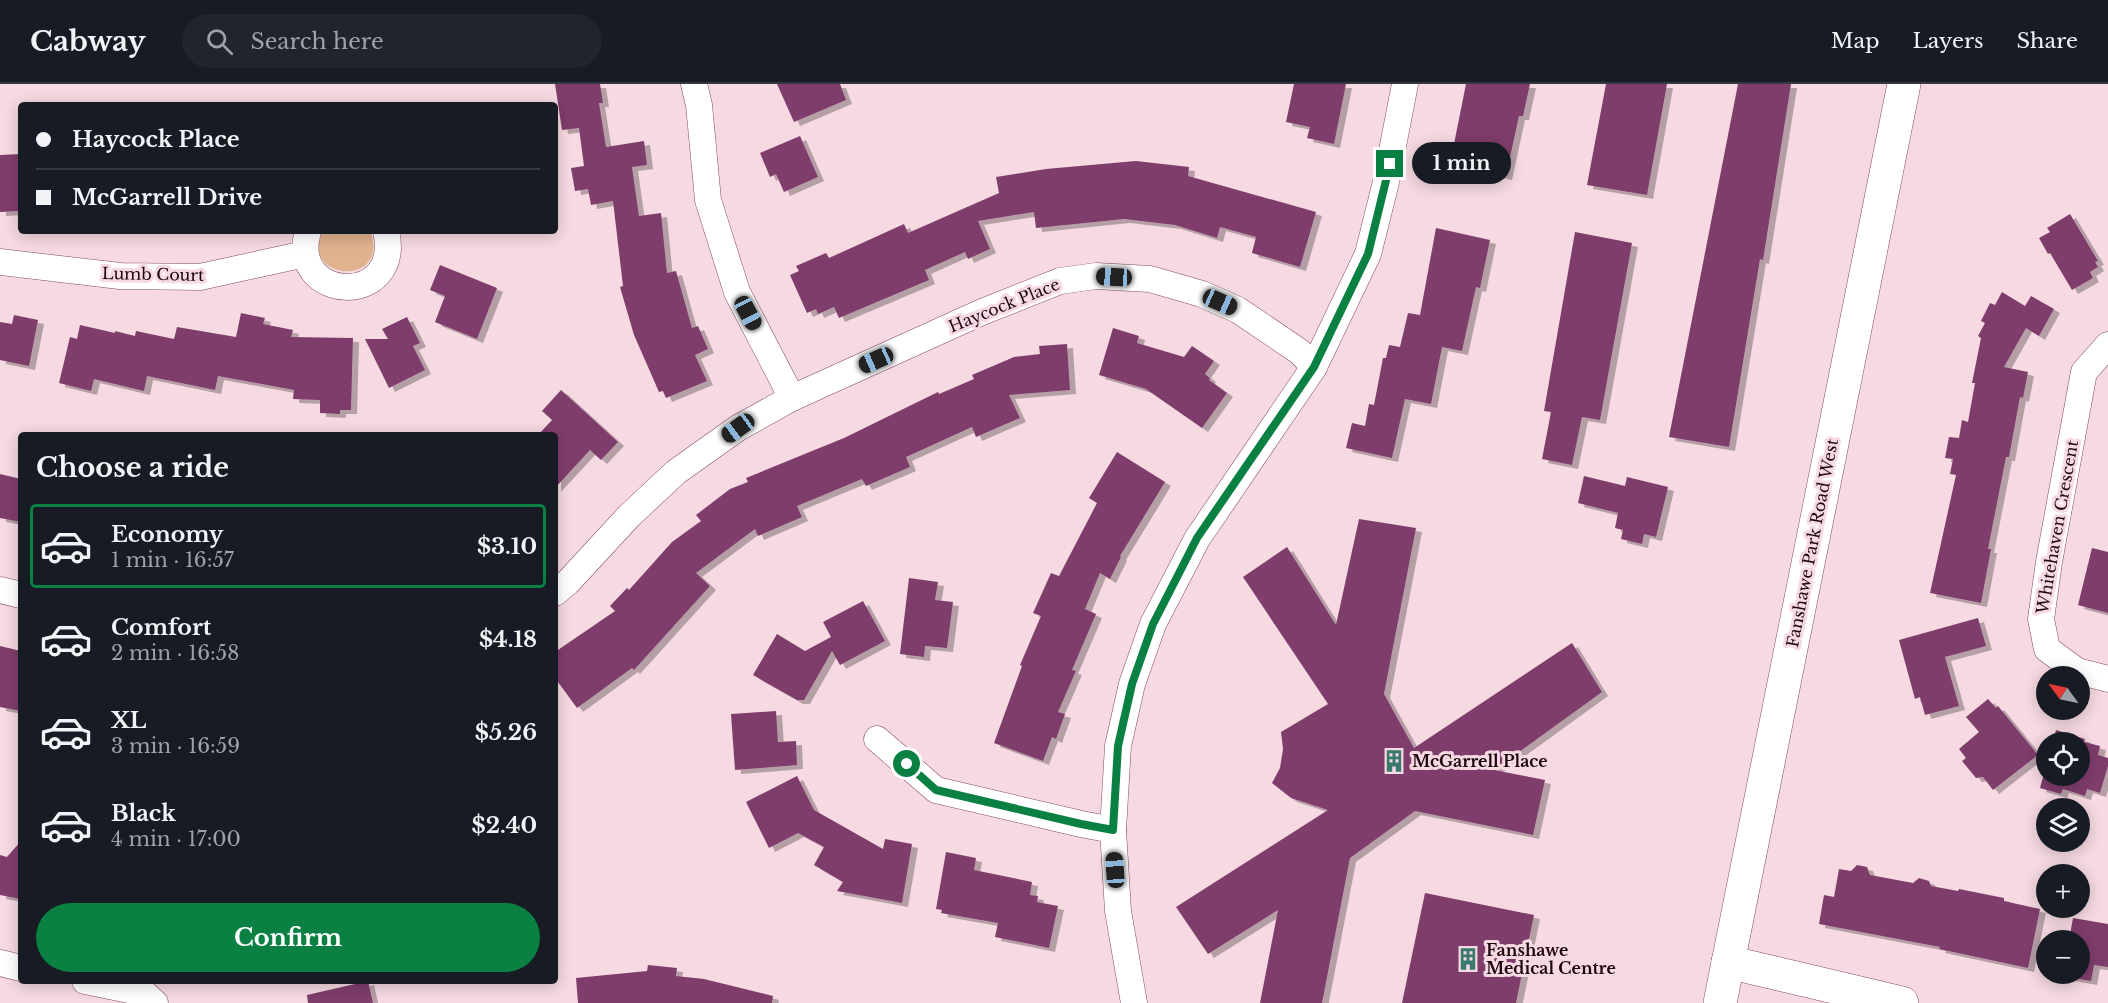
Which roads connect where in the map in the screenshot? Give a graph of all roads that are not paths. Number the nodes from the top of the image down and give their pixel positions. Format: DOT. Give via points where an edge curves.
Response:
graph roads {
  1 [pos="694,84"];
  2 [pos="1405,84"];
  3 [pos="1904,84"];
  4 [pos="387,234"];
  5 [pos="306,242"];
  6 [pos="0,262"];
  7 [pos="2108,345"];
  8 [pos="1314,367"];
  9 [pos="792,398"];
  10 [pos="0,590"];
  11 [pos="558,590"];
  12 [pos="18,594"];
  13 [pos="2108,679"];
  14 [pos="878,738"];
  15 [pos="1113,830"];
  16 [pos="1728,962"];
  17 [pos="0,963"];
  18 [pos="18,967"];
  19 [pos="100,984"];
  20 [pos="155,1003"];
  21 [pos="1134,1003"];
  22 [pos="1720,1003"];
  23 [pos="1902,1003"];
  1 -- 9 [label="street" via="708,200 737,292"];
  2 -- 8 [label="street" via="1368,254"];
  3 -- 16 [label="main road, Fanshawe Park Road West"];
  4 -- 5 [label="street, Lumb Court" via="387,257 381,270 371,280 345,288 319,278 310,267"];
  5 -- 6 [label="street, Lumb Court" via="200,277 120,276"];
  7 -- 13 [label="street, Whitehaven Crescent" via="2084,372 2041,619 2047,649 2077,670"];
  8 -- 9 [label="street, Haycock Place" via="1300,352 1238,310 1202,294 1150,279 1096,276 1060,281 982,312"];
  8 -- 15 [label="street" via="1197,538 1153,624 1132,684 1118,746"];
  9 -- 11 [label="street, Haycock Place" via="738,428 676,472"];
  10 -- 12 [label="street"];
  14 -- 15 [label="street" via="936,790"];
  15 -- 21 [label="street" via="1118,911"];
  16 -- 22 [label="main road, Fanshawe Park Road West"];
  16 -- 23 [label="main road"];
  17 -- 18 [label="street"];
  19 -- 20 [label="street" via="144,993"];
}
